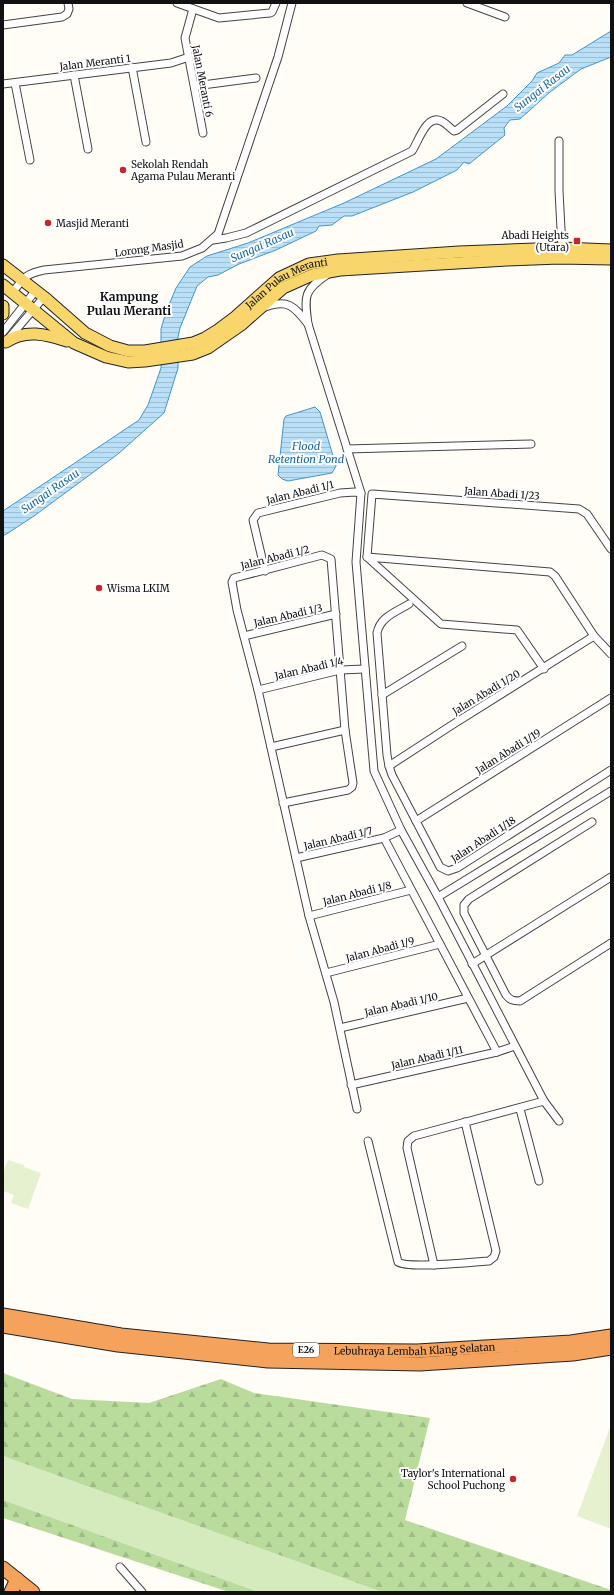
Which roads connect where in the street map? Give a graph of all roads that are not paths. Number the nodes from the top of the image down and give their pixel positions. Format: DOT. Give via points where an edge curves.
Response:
graph roads {
  1 [pos="68,3"];
  2 [pos="177,3"];
  3 [pos="292,3"];
  4 [pos="466,3"];
  5 [pos="275,5"];
  6 [pos="193,9"];
  7 [pos="505,17"];
  8 [pos="3,25"];
  9 [pos="189,57"];
  10 [pos="132,67"];
  11 [pos="74,75"];
  12 [pos="256,78"];
  13 [pos="15,83"];
  14 [pos="3,84"];
  15 [pos="195,86"];
  16 [pos="503,94"];
  17 [pos="204,134"];
  18 [pos="559,141"];
  19 [pos="146,142"];
  20 [pos="88,149"];
  21 [pos="30,160"];
  22 [pos="213,240"];
  23 [pos="562,248"];
  24 [pos="611,250"];
  25 [pos="611,259"];
  26 [pos="3,265"];
  27 [pos="331,271"];
  28 [pos="22,280"];
  29 [pos="3,285"];
  30 [pos="12,293"];
  31 [pos="40,294"];
  32 [pos="3,306"];
  33 [pos="29,307"];
  34 [pos="256,311"];
  35 [pos="3,314"];
  36 [pos="308,324"];
  37 [pos="4,340"];
  38 [pos="74,343"];
  39 [pos="193,348"];
  40 [pos="145,356"];
  41 [pos="531,444"];
  42 [pos="347,449"];
  43 [pos="361,493"];
  44 [pos="611,549"];
  45 [pos="367,557"];
  46 [pos="266,570"];
  47 [pos="409,604"];
  48 [pos="336,614"];
  49 [pos="244,636"];
  50 [pos="594,636"];
  51 [pos="462,646"];
  52 [pos="611,654"];
  53 [pos="365,669"];
  54 [pos="544,669"];
  55 [pos="340,670"];
  56 [pos="258,690"];
  57 [pos="382,695"];
  58 [pos="611,698"];
  59 [pos="345,730"];
  60 [pos="271,747"];
  61 [pos="389,766"];
  62 [pos="611,770"];
  63 [pos="611,791"];
  64 [pos="283,803"];
  65 [pos="416,821"];
  66 [pos="592,822"];
  67 [pos="401,830"];
  68 [pos="384,838"];
  69 [pos="296,858"];
  70 [pos="611,877"];
  71 [pos="411,890"];
  72 [pos="438,897"];
  73 [pos="309,916"];
  74 [pos="611,943"];
  75 [pos="440,944"];
  76 [pos="487,955"];
  77 [pos="472,964"];
  78 [pos="326,973"];
  79 [pos="468,998"];
  80 [pos="340,1028"];
  81 [pos="515,1046"];
  82 [pos="497,1052"];
  83 [pos="351,1085"];
  84 [pos="544,1101"];
  85 [pos="357,1109"];
  86 [pos="520,1109"];
  87 [pos="559,1121"];
  88 [pos="464,1122"];
  89 [pos="368,1141"];
  90 [pos="539,1181"];
  91 [pos="434,1265"];
  92 [pos="3,1315"];
  93 [pos="3,1326"];
  94 [pos="611,1336"];
  95 [pos="611,1348"];
  96 [pos="120,1567"];
  97 [pos="3,1568"];
  98 [pos="17,1579"];
  99 [pos="11,1592"];
  100 [pos="33,1592"];
  101 [pos="142,1592"];
  1 -- 8 [label="street" via="68,14 62,17"];
  2 -- 6 [label="street"];
  3 -- 22 [label="street, Lorong Masjid" via="278,57 222,226"];
  4 -- 7 [label="street"];
  5 -- 6 [label="street" via="270,14 219,18"];
  6 -- 9 [label="street, Jalan Meranti 6" via="185,38"];
  9 -- 10 [label="street, Jalan Meranti 1"];
  9 -- 15 [label="street, Jalan Meranti 6"];
  10 -- 11 [label="street, Jalan Meranti 1"];
  10 -- 19 [label="street"];
  11 -- 13 [label="street, Jalan Meranti 1"];
  11 -- 20 [label="street"];
  12 -- 15 [label="street"];
  13 -- 14 [label="street, Jalan Meranti 1"];
  13 -- 21 [label="street"];
  15 -- 17 [label="street, Jalan Meranti 6"];
  16 -- 22 [label="street" via="457,130 454,131 436,120 421,131 412,151 246,232"];
  18 -- 23 [label="street"];
  22 -- 28 [label="street, Lorong Masjid" via="202,248 182,256 44,270 27,275"];
  23 -- 24 [label="main road, Jalan Pulau Meranti"];
  23 -- 39 [label="main road, Jalan Pulau Meranti" via="338,260 309,264 279,278"];
  25 -- 27 [label="main road, Jalan Pulau Meranti" via="544,258"];
  26 -- 28 [label="main road, Jalan Pulau Meranti"];
  27 -- 34 [label="main road, Jalan Pulau Meranti" via="312,275 283,288"];
  27 -- 36 [label="street" via="314,283 308,291"];
  28 -- 30 [label="street, Lorong Masjid"];
  28 -- 31 [label="main road, Jalan Pulau Meranti"];
  29 -- 30 [label="main road, Jalan Pulau Meranti"];
  30 -- 33 [label="main road, Jalan Pulau Meranti"];
  31 -- 33 [label="street"];
  31 -- 40 [label="main road, Jalan Pulau Meranti" via="85,333 110,346"];
  32 -- 35 [label="main road"];
  33 -- 37 [label="street"];
  33 -- 37 [label="street"];
  33 -- 38 [label="main road, Jalan Pulau Meranti"];
  34 -- 36 [label="street" via="276,304 286,304 298,310"];
  34 -- 39 [label="main road, Jalan Pulau Meranti" via="218,343"];
  36 -- 42 [label="street"];
  37 -- 38 [label="main road" via="36,333"];
  38 -- 40 [label="main road, Jalan Pulau Meranti" via="106,357 128,362"];
  39 -- 40 [label="main road, Jalan Pulau Meranti"];
  41 -- 42 [label="street"];
  42 -- 43 [label="street"];
  43 -- 46 [label="street, Jalan Abadi 1/1" via="347,492 258,513 253,520"];
  43 -- 53 [label="street" via="356,562"];
  44 -- 45 [label="street, Jalan Abadi 1/23" via="587,514 579,509 372,494"];
  45 -- 50 [label="street" via="550,572"];
  45 -- 54 [label="street" via="441,624 517,630"];
  46 -- 48 [label="street, Jalan Abadi 1/2" via="322,555 331,559"];
  46 -- 49 [label="street, Jalan Abadi 1/2" via="234,578 232,582"];
  47 -- 57 [label="street, Jalan Abadi 1/18" via="378,626"];
  48 -- 49 [label="street, Jalan Abadi 1/3"];
  48 -- 55 [label="street"];
  49 -- 56 [label="street"];
  50 -- 52 [label="street"];
  50 -- 54 [label="street, Jalan Abadi 1/20"];
  51 -- 57 [label="street"];
  53 -- 55 [label="street, Jalan Abadi 1/4"];
  53 -- 67 [label="street" via="374,771"];
  54 -- 61 [label="street, Jalan Abadi 1/20"];
  55 -- 56 [label="street, Jalan Abadi 1/4"];
  55 -- 59 [label="street"];
  56 -- 60 [label="street"];
  57 -- 61 [label="street, Jalan Abadi 1/18"];
  58 -- 65 [label="street, Jalan Abadi 1/19"];
  59 -- 60 [label="street"];
  59 -- 64 [label="street" via="352,787 348,790"];
  60 -- 64 [label="street"];
  61 -- 65 [label="street, Jalan Abadi 1/18"];
  62 -- 65 [label="street, Jalan Abadi 1/18" via="453,870 444,870 440,867"];
  63 -- 72 [label="street"];
  64 -- 69 [label="street"];
  66 -- 76 [label="street" via="469,899 464,905 464,913"];
  67 -- 68 [label="street, Jalan Abadi 1/7"];
  67 -- 72 [label="street"];
  68 -- 69 [label="street, Jalan Abadi 1/7"];
  68 -- 71 [label="street"];
  69 -- 73 [label="street"];
  70 -- 76 [label="street"];
  71 -- 73 [label="street, Jalan Abadi 1/8"];
  71 -- 75 [label="street"];
  72 -- 77 [label="street"];
  73 -- 78 [label="street"];
  74 -- 76 [label="street" via="520,1001 509,999 506,995"];
  75 -- 78 [label="street, Jalan Abadi 1/9"];
  75 -- 79 [label="street"];
  76 -- 77 [label="street"];
  77 -- 81 [label="street"];
  78 -- 80 [label="street"];
  79 -- 80 [label="street, Jalan Abadi 1/10"];
  79 -- 82 [label="street"];
  80 -- 83 [label="street"];
  81 -- 82 [label="street, Jalan Abadi 1/11"];
  81 -- 84 [label="street"];
  82 -- 83 [label="street, Jalan Abadi 1/11"];
  83 -- 85 [label="street"];
  84 -- 86 [label="street"];
  84 -- 87 [label="street"];
  86 -- 88 [label="street"];
  86 -- 90 [label="street"];
  88 -- 91 [label="street" via="414,1136 408,1141 407,1148"];
  88 -- 91 [label="street" via="495,1254 489,1261"];
  89 -- 91 [label="street" via="398,1262 403,1265"];
  92 -- 94 [label="highway, Lebuhraya Lembah Klang Selatan / E26" via="121,1335 268,1350 417,1351 571,1342"];
  93 -- 95 [label="highway, Lebuhraya Lembah Klang Selatan / E26" via="118,1346 268,1361 420,1364 573,1354"];
  96 -- 101 [label="street"];
  97 -- 98 [label="highway"];
  98 -- 99 [label="highway"];
  98 -- 100 [label="highway"];
}
